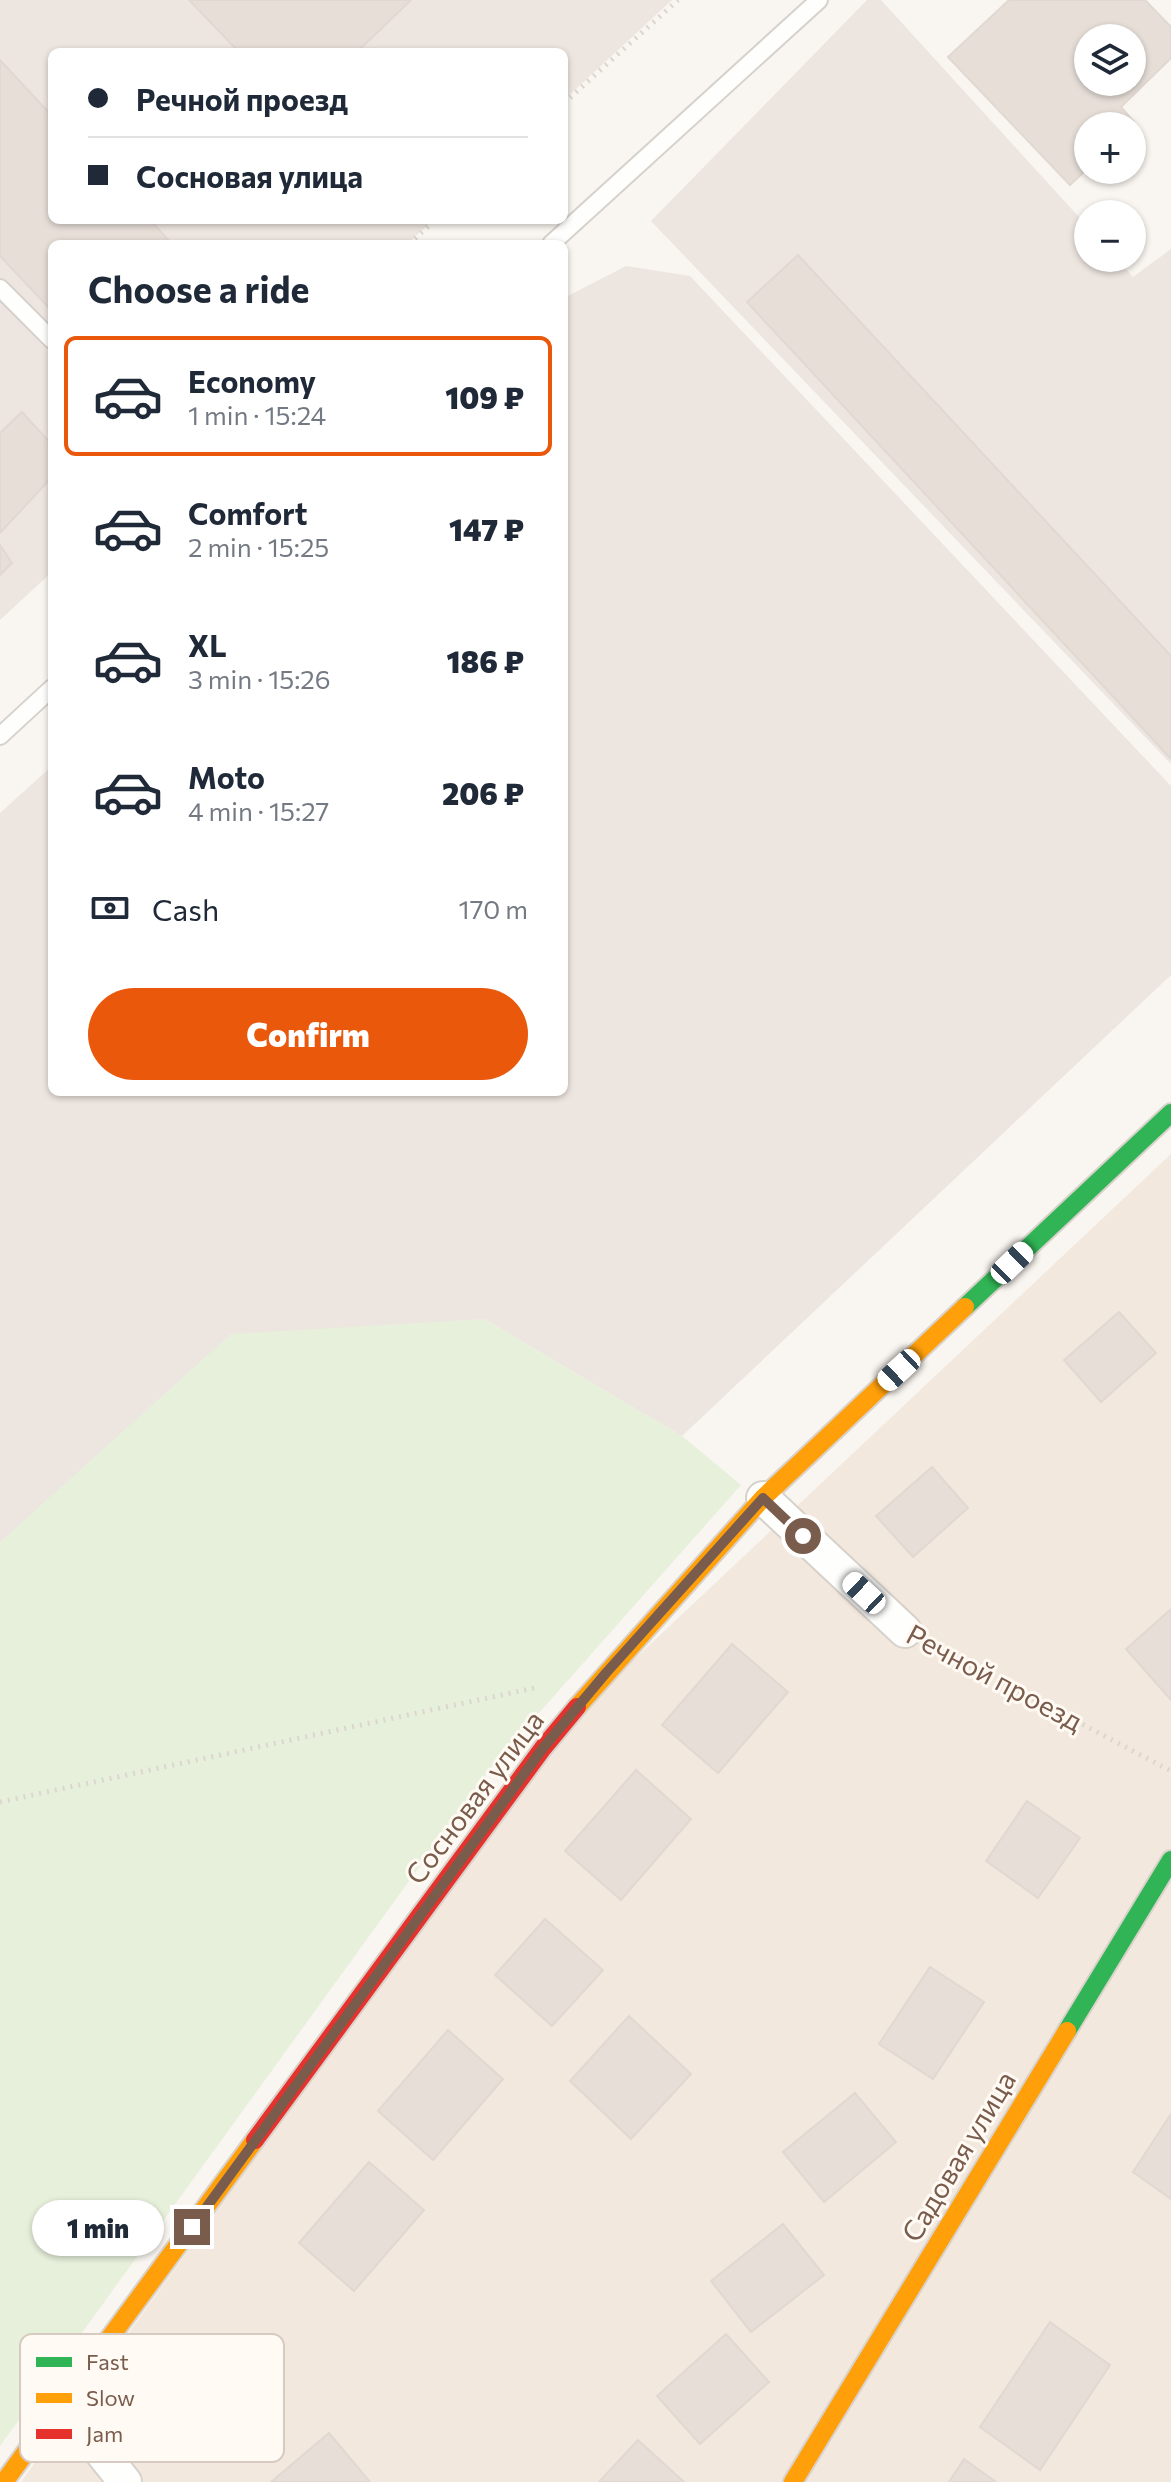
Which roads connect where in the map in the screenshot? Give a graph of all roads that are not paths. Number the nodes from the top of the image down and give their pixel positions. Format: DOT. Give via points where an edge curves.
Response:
graph roads {
  1 [pos="819,0"];
  2 [pos="555,240"];
  3 [pos="0,288"];
  4 [pos="48,336"];
  5 [pos="48,692"];
  6 [pos="0,736"];
  7 [pos="1171,1113"];
  8 [pos="763,1498"];
  9 [pos="905,1631"];
  10 [pos="1171,1860"];
  11 [pos="113,2334"];
  12 [pos="20,2460"];
  13 [pos="109,2462"];
  14 [pos="4,2482"];
  15 [pos="125,2482"];
  16 [pos="793,2482"];
  1 -- 2 [label="lane"];
  3 -- 4 [label="lane"];
  5 -- 6 [label="lane"];
  7 -- 8 [label="street, Сосновая улица"];
  8 -- 9 [label="street, Речной проезд"];
  8 -- 11 [label="street, Сосновая улица" via="543,1748"];
  10 -- 16 [label="street, Садовая улица"];
  12 -- 14 [label="street, Сосновая улица"];
  13 -- 15 [label="street"];
}
